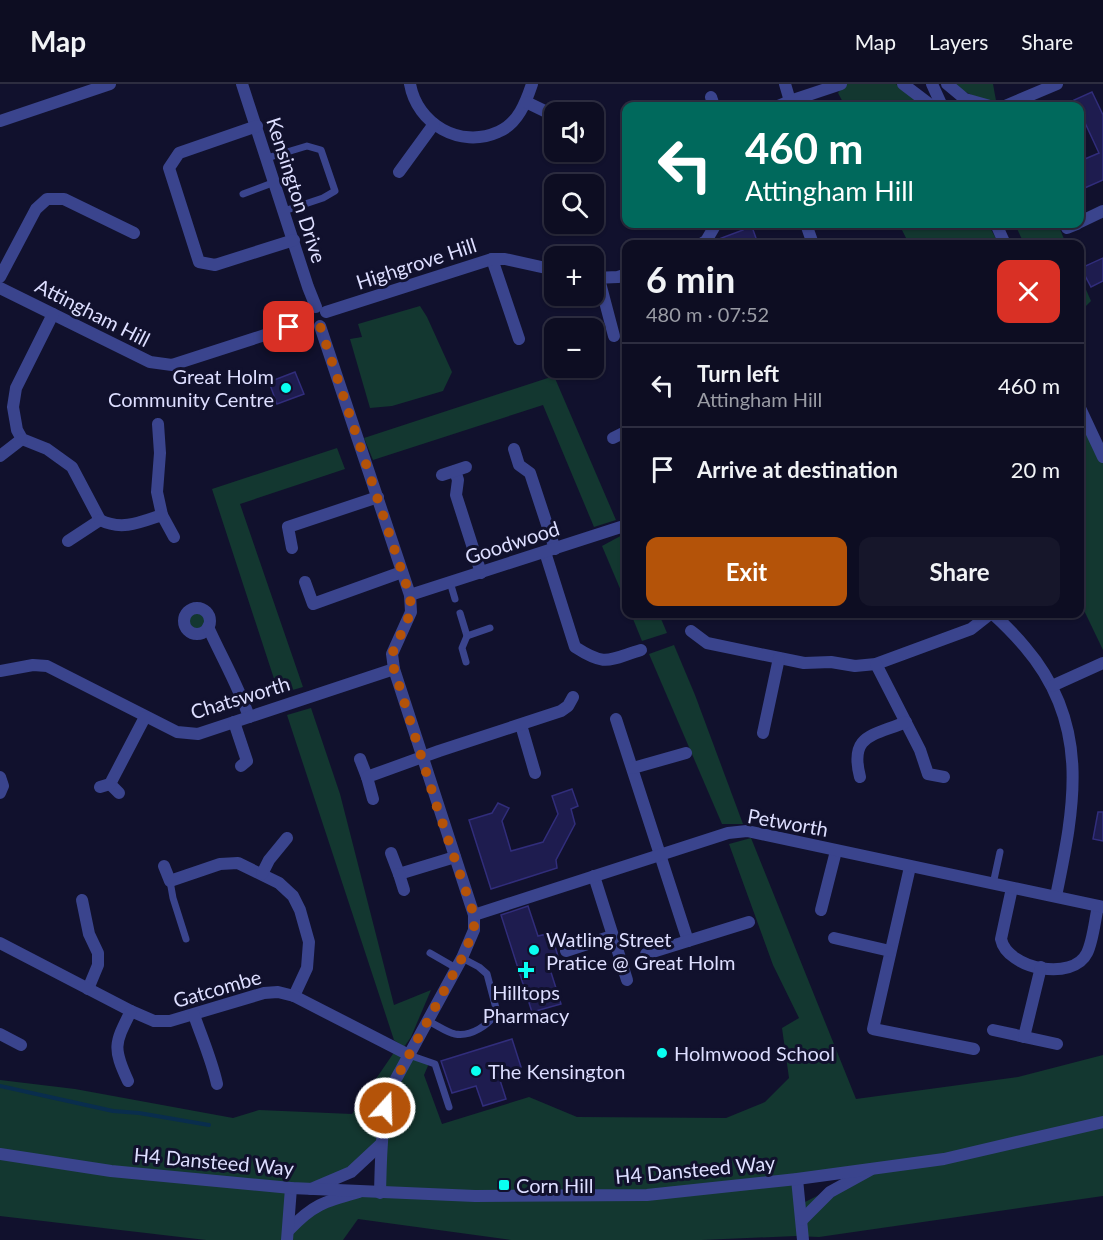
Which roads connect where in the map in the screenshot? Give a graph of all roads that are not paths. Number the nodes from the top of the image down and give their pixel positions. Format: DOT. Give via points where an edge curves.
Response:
graph roads {
  1 [pos="110,84"];
  2 [pos="242,84"];
  3 [pos="410,84"];
  4 [pos="532,84"];
  5 [pos="785,84"];
  6 [pos="841,84"];
  7 [pos="903,84"];
  8 [pos="932,84"];
  9 [pos="947,84"];
  10 [pos="1057,84"];
  11 [pos="790,101"];
  12 [pos="526,102"];
  13 [pos="927,102"];
  14 [pos="940,102"];
  15 [pos="976,102"];
  16 [pos="1014,102"];
  17 [pos="544,111"];
  18 [pos="0,121"];
  19 [pos="434,124"];
  20 [pos="257,126"];
  21 [pos="267,158"];
  22 [pos="399,172"];
  23 [pos="275,182"];
  24 [pos="243,194"];
  25 [pos="284,211"];
  26 [pos="1103,211"];
  27 [pos="1084,220"];
  28 [pos="134,233"];
  29 [pos="294,240"];
  30 [pos="492,259"];
  31 [pos="544,268"];
  32 [pos="622,275"];
  33 [pos="0,277"];
  34 [pos="604,277"];
  35 [pos="0,288"];
  36 [pos="604,304"];
  37 [pos="321,310"];
  38 [pos="53,314"];
  39 [pos="308,321"];
  40 [pos="320,326"];
  41 [pos="614,336"];
  42 [pos="519,339"];
  43 [pos="1084,417"];
  44 [pos="158,424"];
  45 [pos="622,434"];
  46 [pos="613,438"];
  47 [pos="22,439"];
  48 [pos="514,449"];
  49 [pos="0,456"];
  50 [pos="1103,458"];
  51 [pos="442,475"];
  52 [pos="378,497"];
  53 [pos="162,515"];
  54 [pos="100,520"];
  55 [pos="622,527"];
  56 [pos="174,537"];
  57 [pos="68,541"];
  58 [pos="292,548"];
  59 [pos="550,550"];
  60 [pos="402,572"];
  61 [pos="481,573"];
  62 [pos="305,582"];
  63 [pos="450,582"];
  64 [pos="410,596"];
  65 [pos="455,600"];
  66 [pos="460,613"];
  67 [pos="986,618"];
  68 [pos="996,618"];
  69 [pos="208,627"];
  70 [pos="490,628"];
  71 [pos="691,631"];
  72 [pos="467,636"];
  73 [pos="640,650"];
  74 [pos="779,658"];
  75 [pos="466,662"];
  76 [pos="1103,663"];
  77 [pos="876,664"];
  78 [pos="394,669"];
  79 [pos="0,671"];
  80 [pos="1052,686"];
  81 [pos="573,697"];
  82 [pos="145,717"];
  83 [pos="249,717"];
  84 [pos="616,719"];
  85 [pos="234,722"];
  86 [pos="906,722"];
  87 [pos="521,725"];
  88 [pos="763,733"];
  89 [pos="686,753"];
  90 [pos="422,757"];
  91 [pos="360,759"];
  92 [pos="248,764"];
  93 [pos="633,768"];
  94 [pos="535,773"];
  95 [pos="0,777"];
  96 [pos="367,777"];
  97 [pos="860,777"];
  98 [pos="944,777"];
  99 [pos="0,793"];
  100 [pos="119,793"];
  101 [pos="373,799"];
  102 [pos="287,838"];
  103 [pos="836,851"];
  104 [pos="1000,852"];
  105 [pos="391,853"];
  106 [pos="661,855"];
  107 [pos="455,857"];
  108 [pos="164,866"];
  109 [pos="910,867"];
  110 [pos="262,874"];
  111 [pos="399,874"];
  112 [pos="594,876"];
  113 [pos="170,881"];
  114 [pos="993,884"];
  115 [pos="1012,888"];
  116 [pos="404,890"];
  117 [pos="1056,896"];
  118 [pos="82,900"];
  119 [pos="1100,907"];
  120 [pos="821,910"];
  121 [pos="474,915"];
  122 [pos="749,922"];
  123 [pos="612,936"];
  124 [pos="834,938"];
  125 [pos="186,939"];
  126 [pos="688,941"];
  127 [pos="1,947"];
  128 [pos="566,951"];
  129 [pos="890,951"];
  130 [pos="430,953"];
  131 [pos="646,954"];
  132 [pos="459,963"];
  133 [pos="1041,967"];
  134 [pos="627,981"];
  135 [pos="88,988"];
  136 [pos="294,996"];
  137 [pos="131,1011"];
  138 [pos="194,1015"];
  139 [pos="428,1021"];
  140 [pos="993,1030"];
  141 [pos="0,1034"];
  142 [pos="1024,1037"];
  143 [pos="1057,1044"];
  144 [pos="21,1045"];
  145 [pos="974,1049"];
  146 [pos="409,1055"];
  147 [pos="128,1081"];
  148 [pos="217,1084"];
  149 [pos="449,1107"];
  150 [pos="1103,1122"];
  151 [pos="380,1145"];
  152 [pos="0,1154"];
  153 [pos="870,1170"];
  154 [pos="797,1179"];
  155 [pos="291,1188"];
  156 [pos="311,1189"];
  157 [pos="359,1192"];
  158 [pos="380,1193"];
  159 [pos="802,1220"];
  160 [pos="288,1235"];
  161 [pos="803,1240"];
  1 -- 18 [label="street"];
  2 -- 20 [label="street, Kensington Drive"];
  3 -- 19 [label="street" via="421,114"];
  4 -- 12 [label="street"];
  5 -- 11 [label="street"];
  6 -- 11 [label="street"];
  7 -- 13 [label="street"];
  8 -- 14 [label="street"];
  9 -- 15 [label="street" via="965,99"];
  10 -- 16 [label="street"];
  12 -- 17 [label="street"];
  12 -- 19 [label="street" via="514,120 491,134 473,138 452,134"];
  19 -- 22 [label="street"];
  20 -- 21 [label="street, Kensington Drive"];
  20 -- 29 [label="street" via="179,153 169,168 200,262 215,265"];
  21 -- 23 [label="street, Kensington Drive"];
  21 -- 25 [label="lane" via="307,146 321,150 335,191"];
  23 -- 24 [label="lane"];
  23 -- 25 [label="street, Kensington Drive"];
  25 -- 29 [label="street, Kensington Drive"];
  26 -- 27 [label="street"];
  28 -- 33 [label="street" via="64,199 47,199 36,209"];
  29 -- 37 [label="street, Kensington Drive" via="308,287"];
  30 -- 31 [label="street, Highgrove Hill"];
  30 -- 37 [label="street, Highgrove Hill"];
  30 -- 42 [label="street"];
  32 -- 34 [label="street"];
  35 -- 38 [label="street, Attingham Hill"];
  36 -- 41 [label="street"];
  37 -- 39 [label="street" via="308,312"];
  37 -- 40 [label="street" via="327,319"];
  38 -- 39 [label="street, Attingham Hill" via="150,362 172,365"];
  38 -- 47 [label="street" via="16,388 13,407"];
  39 -- 40 [label="street"];
  40 -- 52 [label="street"];
  43 -- 50 [label="street"];
  44 -- 53 [label="street" via="157,492"];
  45 -- 46 [label="street"];
  47 -- 49 [label="street"];
  47 -- 54 [label="street" via="47,449 72,467"];
  48 -- 59 [label="street" via="519,465 530,473"];
  51 -- 61 [label="street" via="461,469 456,495"];
  52 -- 58 [label="street" via="288,527"];
  52 -- 60 [label="street"];
  53 -- 54 [label="street" via="127,526"];
  53 -- 56 [label="street"];
  54 -- 57 [label="street"];
  55 -- 59 [label="street, Goodwood"];
  59 -- 61 [label="street, Goodwood"];
  59 -- 73 [label="street" via="575,647 603,661"];
  60 -- 62 [label="street" via="313,604"];
  60 -- 64 [label="street"];
  61 -- 63 [label="street, Goodwood"];
  63 -- 64 [label="street, Goodwood"];
  63 -- 65 [label="lane"];
  64 -- 78 [label="street" via="411,612 392,654"];
  66 -- 72 [label="lane"];
  67 -- 77 [label="street" via="971,629"];
  68 -- 80 [label="street" via="1026,648"];
  69 -- 83 [label="street"];
  70 -- 72 [label="lane"];
  71 -- 74 [label="street" via="707,643"];
  72 -- 75 [label="lane" via="462,648"];
  74 -- 77 [label="street" via="804,663"];
  74 -- 88 [label="street"];
  76 -- 80 [label="street"];
  77 -- 86 [label="street"];
  78 -- 83 [label="street, Chatsworth"];
  78 -- 90 [label="street"];
  79 -- 82 [label="street, Chatsworth" via="47,666"];
  80 -- 117 [label="street" via="1072,750 1074,793"];
  81 -- 87 [label="street" via="561,711"];
  82 -- 85 [label="street, Chatsworth" via="177,732 198,734"];
  82 -- 100 [label="street" via="105,785"];
  83 -- 85 [label="street, Chatsworth"];
  84 -- 93 [label="street"];
  85 -- 92 [label="street"];
  86 -- 97 [label="street" via="865,740 857,749"];
  86 -- 98 [label="street" via="928,774"];
  87 -- 90 [label="street"];
  87 -- 94 [label="street"];
  89 -- 93 [label="street"];
  90 -- 96 [label="street"];
  90 -- 107 [label="street"];
  91 -- 96 [label="street"];
  93 -- 106 [label="street"];
  95 -- 99 [label="street"];
  96 -- 101 [label="street"];
  102 -- 110 [label="street"];
  103 -- 106 [label="street, Petworth" via="747,831"];
  103 -- 109 [label="street, Petworth"];
  103 -- 120 [label="street"];
  104 -- 114 [label="lane"];
  105 -- 111 [label="street"];
  106 -- 112 [label="street, Petworth"];
  106 -- 126 [label="street"];
  107 -- 111 [label="street"];
  107 -- 121 [label="street"];
  108 -- 113 [label="street"];
  109 -- 114 [label="street, Petworth"];
  109 -- 129 [label="street"];
  110 -- 113 [label="street" via="238,863 220,864"];
  110 -- 136 [label="street" via="293,896 309,942 308,968"];
  111 -- 116 [label="street"];
  112 -- 121 [label="street, Petworth"];
  112 -- 123 [label="street"];
  113 -- 125 [label="lane"];
  114 -- 115 [label="street, Petworth"];
  115 -- 117 [label="street, Petworth"];
  115 -- 133 [label="street" via="1002,944 1020,962"];
  117 -- 119 [label="street, Petworth"];
  118 -- 135 [label="street" via="89,934 98,952 98,965"];
  119 -- 133 [label="street" via="1088,952 1082,959 1057,970"];
  121 -- 132 [label="street" via="474,930"];
  122 -- 126 [label="street"];
  123 -- 128 [label="street"];
  123 -- 134 [label="street"];
  124 -- 129 [label="street"];
  126 -- 131 [label="street"];
  127 -- 135 [label="street, Gatcombe"];
  129 -- 145 [label="street" via="873,1029"];
  130 -- 132 [label="lane"];
  132 -- 139 [label="street"];
  132 -- 139 [label="lane" via="479,967 487,974 497,1012 492,1022 462,1035"];
  133 -- 142 [label="street"];
  135 -- 137 [label="street, Gatcombe"];
  136 -- 138 [label="street, Gatcombe" via="264,993"];
  136 -- 146 [label="street, Gatcombe"];
  137 -- 138 [label="street, Gatcombe" via="154,1021 170,1022"];
  137 -- 147 [label="street" via="117,1040 119,1062"];
  138 -- 148 [label="street"];
  139 -- 146 [label="street"];
  140 -- 142 [label="street"];
  141 -- 144 [label="street"];
  142 -- 143 [label="street"];
  146 -- 149 [label="lane" via="435,1064"];
  146 -- 151 [label="street" via="391,1088"];
  150 -- 153 [label="street, H4 Dansteed Way" via="944,1159"];
  151 -- 156 [label="street" via="351,1172"];
  151 -- 158 [label="street"];
  152 -- 155 [label="street, H4 Dansteed Way" via="111,1172"];
  153 -- 154 [label="street, H4 Dansteed Way"];
  153 -- 159 [label="street" via="830,1192"];
  154 -- 158 [label="street, H4 Dansteed Way" via="647,1195"];
  154 -- 159 [label="street"];
  155 -- 156 [label="street, H4 Dansteed Way"];
  155 -- 160 [label="street"];
  156 -- 157 [label="street, H4 Dansteed Way"];
  157 -- 158 [label="street, H4 Dansteed Way"];
  157 -- 160 [label="street" via="324,1202 305,1213"];
  159 -- 161 [label="street"];
}
